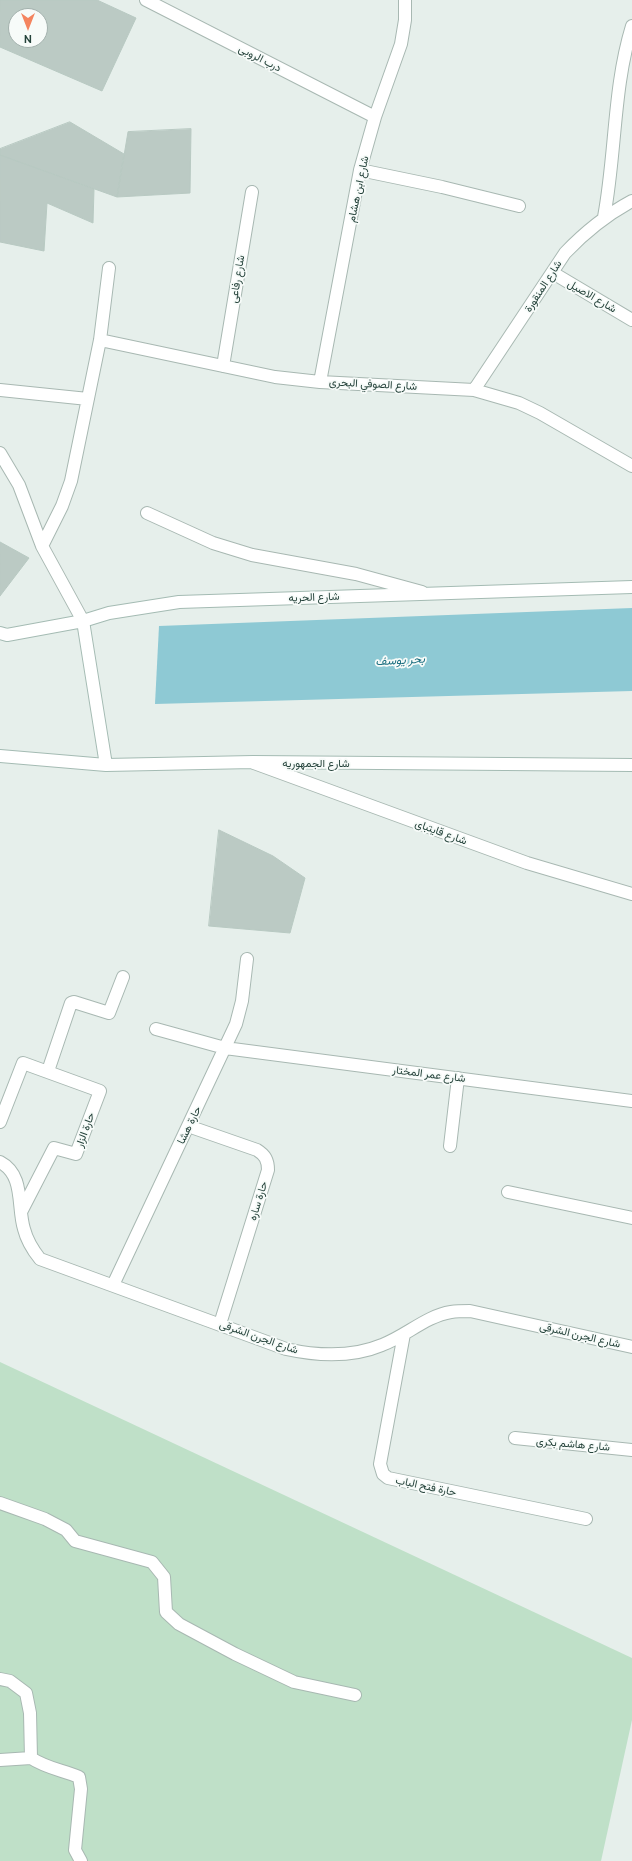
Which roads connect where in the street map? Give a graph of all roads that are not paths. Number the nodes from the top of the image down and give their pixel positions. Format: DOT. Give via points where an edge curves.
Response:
graph roads {
  1 [pos="146,0"];
  2 [pos="405,0"];
  3 [pos="632,26"];
  4 [pos="375,117"];
  5 [pos="360,170"];
  6 [pos="252,192"];
  7 [pos="632,201"];
  8 [pos="519,206"];
  9 [pos="604,217"];
  10 [pos="109,268"];
  11 [pos="552,273"];
  12 [pos="632,320"];
  13 [pos="100,340"];
  14 [pos="223,366"];
  15 [pos="320,382"];
  16 [pos="0,390"];
  17 [pos="474,390"];
  18 [pos="88,399"];
  19 [pos="0,453"];
  20 [pos="632,466"];
  21 [pos="147,513"];
  22 [pos="42,546"];
  23 [pos="632,587"];
  24 [pos="424,593"];
  25 [pos="83,621"];
  26 [pos="0,633"];
  27 [pos="0,756"];
  28 [pos="253,762"];
  29 [pos="106,765"];
  30 [pos="632,765"];
  31 [pos="632,894"];
  32 [pos="247,959"];
  33 [pos="123,976"];
  34 [pos="156,1029"];
  35 [pos="225,1048"];
  36 [pos="48,1071"];
  37 [pos="458,1078"];
  38 [pos="632,1101"];
  39 [pos="0,1122"];
  40 [pos="188,1126"];
  41 [pos="450,1146"];
  42 [pos="0,1162"];
  43 [pos="508,1192"];
  44 [pos="21,1212"];
  45 [pos="632,1218"];
  46 [pos="112,1285"];
  47 [pos="220,1324"];
  48 [pos="404,1334"];
  49 [pos="632,1347"];
  50 [pos="515,1438"];
  51 [pos="632,1450"];
  52 [pos="0,1503"];
  53 [pos="586,1519"];
  54 [pos="0,1679"];
  55 [pos="355,1695"];
  56 [pos="31,1758"];
  57 [pos="0,1760"];
  58 [pos="81,1861"];
  1 -- 4 [label="street, درب الروبى"];
  2 -- 4 [label="street, شارع ابن هشام" via="401,44"];
  3 -- 9 [label="street" via="617,95"];
  4 -- 5 [label="street, شارع ابن هشام"];
  5 -- 8 [label="street"];
  5 -- 15 [label="street, شارع ابن هشام"];
  6 -- 14 [label="street, شارع رفاعى"];
  7 -- 9 [label="street, شارع المنقورة"];
  9 -- 11 [label="street, شارع المنقورة" via="565,253"];
  10 -- 13 [label="street"];
  11 -- 12 [label="street, شارع الاصيل"];
  11 -- 17 [label="street, شارع المنقورة"];
  13 -- 14 [label="street, شارع الصوفي البحرى"];
  13 -- 18 [label="street"];
  14 -- 15 [label="street, شارع الصوفي البحرى"];
  15 -- 17 [label="street, شارع الصوفي البحرى"];
  16 -- 18 [label="street"];
  17 -- 20 [label="street, شارع الصوفي البحرى" via="533,410"];
  18 -- 22 [label="street" via="71,481"];
  19 -- 22 [label="street" via="19,485"];
  21 -- 24 [label="street" via="213,543 252,555 356,574"];
  22 -- 25 [label="street"];
  23 -- 24 [label="street, شارع الحريه"];
  24 -- 25 [label="street, شارع الحريه" via="179,602 109,613"];
  25 -- 26 [label="street, شارع الحريه" via="7,635"];
  25 -- 29 [label="street"];
  27 -- 29 [label="street, شارع الجمهوريه"];
  28 -- 29 [label="street, شارع الجمهوريه"];
  28 -- 30 [label="street, شارع الجمهوريه"];
  28 -- 31 [label="street, شارع قايتباى" via="527,863"];
  32 -- 35 [label="street, حارة هشا" via="242,1001 236,1024"];
  33 -- 36 [label="street" via="109,1013 71,1003"];
  34 -- 35 [label="street, شارع عمر المختار"];
  35 -- 37 [label="street, شارع عمر المختار"];
  35 -- 40 [label="street, حارة هشا"];
  36 -- 39 [label="street, حارة الزار" via="23,1063"];
  36 -- 44 [label="street, حارة الزار" via="100,1091 76,1154 54,1148"];
  37 -- 38 [label="street, شارع عمر المختار"];
  37 -- 41 [label="street"];
  40 -- 46 [label="street, حارة هشا"];
  40 -- 47 [label="street, حارة ساره" via="256,1150 266,1158 268,1164"];
  42 -- 44 [label="street, شارع الجرن الشرقى" via="12,1172 16,1181"];
  43 -- 45 [label="street"];
  44 -- 46 [label="street, شارع الجرن الشرقى" via="23,1228 30,1246 40,1259"];
  46 -- 47 [label="street, شارع الجرن الشرقى"];
  47 -- 48 [label="street, شارع الجرن الشرقى" via="286,1349 310,1354 358,1352 382,1345"];
  48 -- 49 [label="street, شارع الجرن الشرقى" via="434,1317 451,1312 470,1311"];
  48 -- 53 [label="street, حارة فتح الباب" via="380,1464 383,1474 388,1478"];
  50 -- 51 [label="street, شارع هاشم بكرى"];
  52 -- 55 [label="street" via="45,1519 66,1530 75,1541 152,1562 164,1577 166,1612 186,1628 294,1682"];
  54 -- 56 [label="street" via="10,1681 26,1693 30,1713"];
  56 -- 57 [label="street"];
  56 -- 58 [label="street" via="42,1766 79,1777 81,1789 75,1850"];
}
